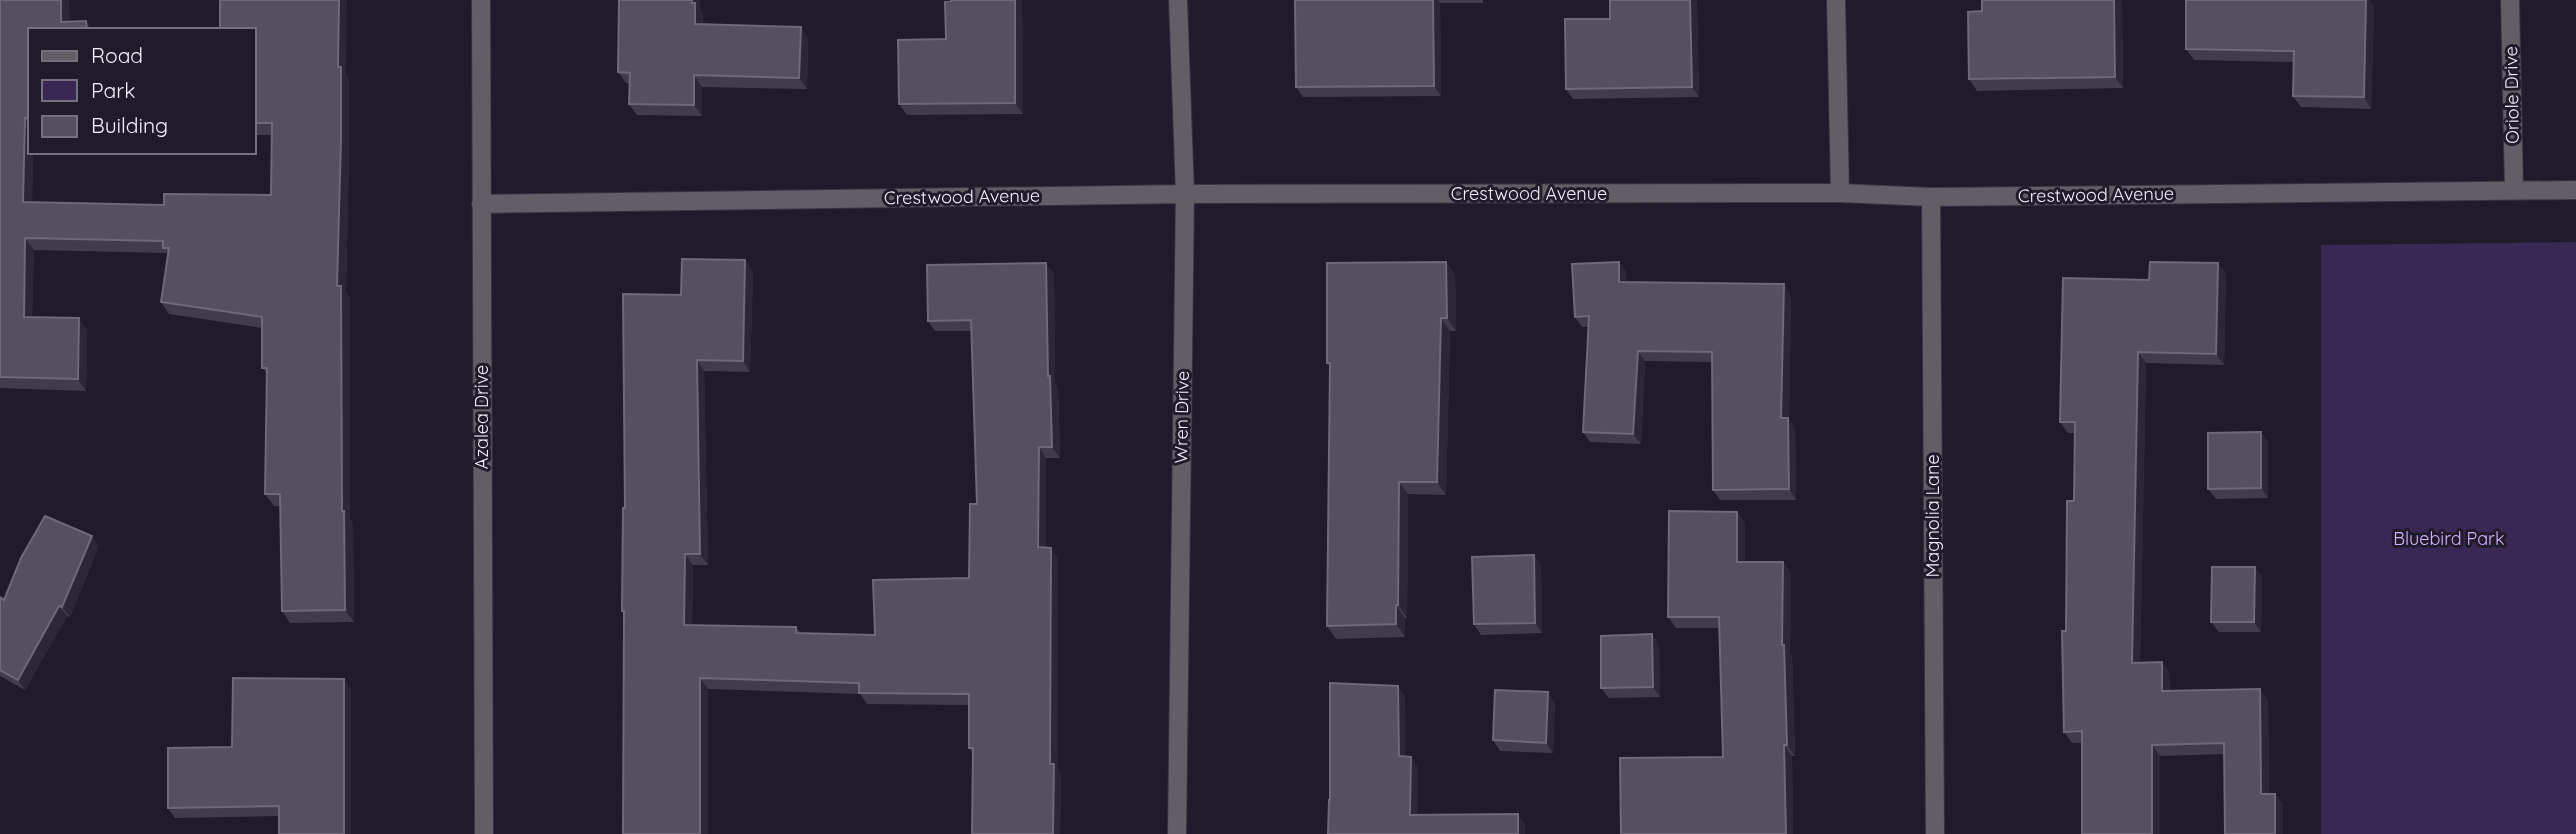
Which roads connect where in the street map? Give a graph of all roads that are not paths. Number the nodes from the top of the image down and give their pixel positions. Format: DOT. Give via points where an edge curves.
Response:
graph roads {
  1 [pos="481,0"];
  2 [pos="1178,0"];
  3 [pos="1836,0"];
  4 [pos="2511,0"];
  5 [pos="2514,190"];
  6 [pos="2576,190"];
  7 [pos="1840,193"];
  8 [pos="1185,194"];
  9 [pos="1931,197"];
  10 [pos="481,204"];
  11 [pos="484,834"];
  12 [pos="1177,834"];
  13 [pos="1935,834"];
  1 -- 10 [label="street, Azalea Drive"];
  2 -- 8 [label="street, Wren Drive"];
  3 -- 7 [label="street"];
  4 -- 5 [label="street, Oriole Drive"];
  5 -- 6 [label="street, Crestwood Avenue"];
  5 -- 9 [label="street, Crestwood Avenue"];
  7 -- 8 [label="street, Crestwood Avenue"];
  7 -- 9 [label="street, Crestwood Avenue"];
  8 -- 10 [label="street, Crestwood Avenue"];
  8 -- 12 [label="street, Wren Drive"];
  9 -- 13 [label="street, Magnolia Lane"];
  10 -- 11 [label="street, Azalea Drive"];
}
